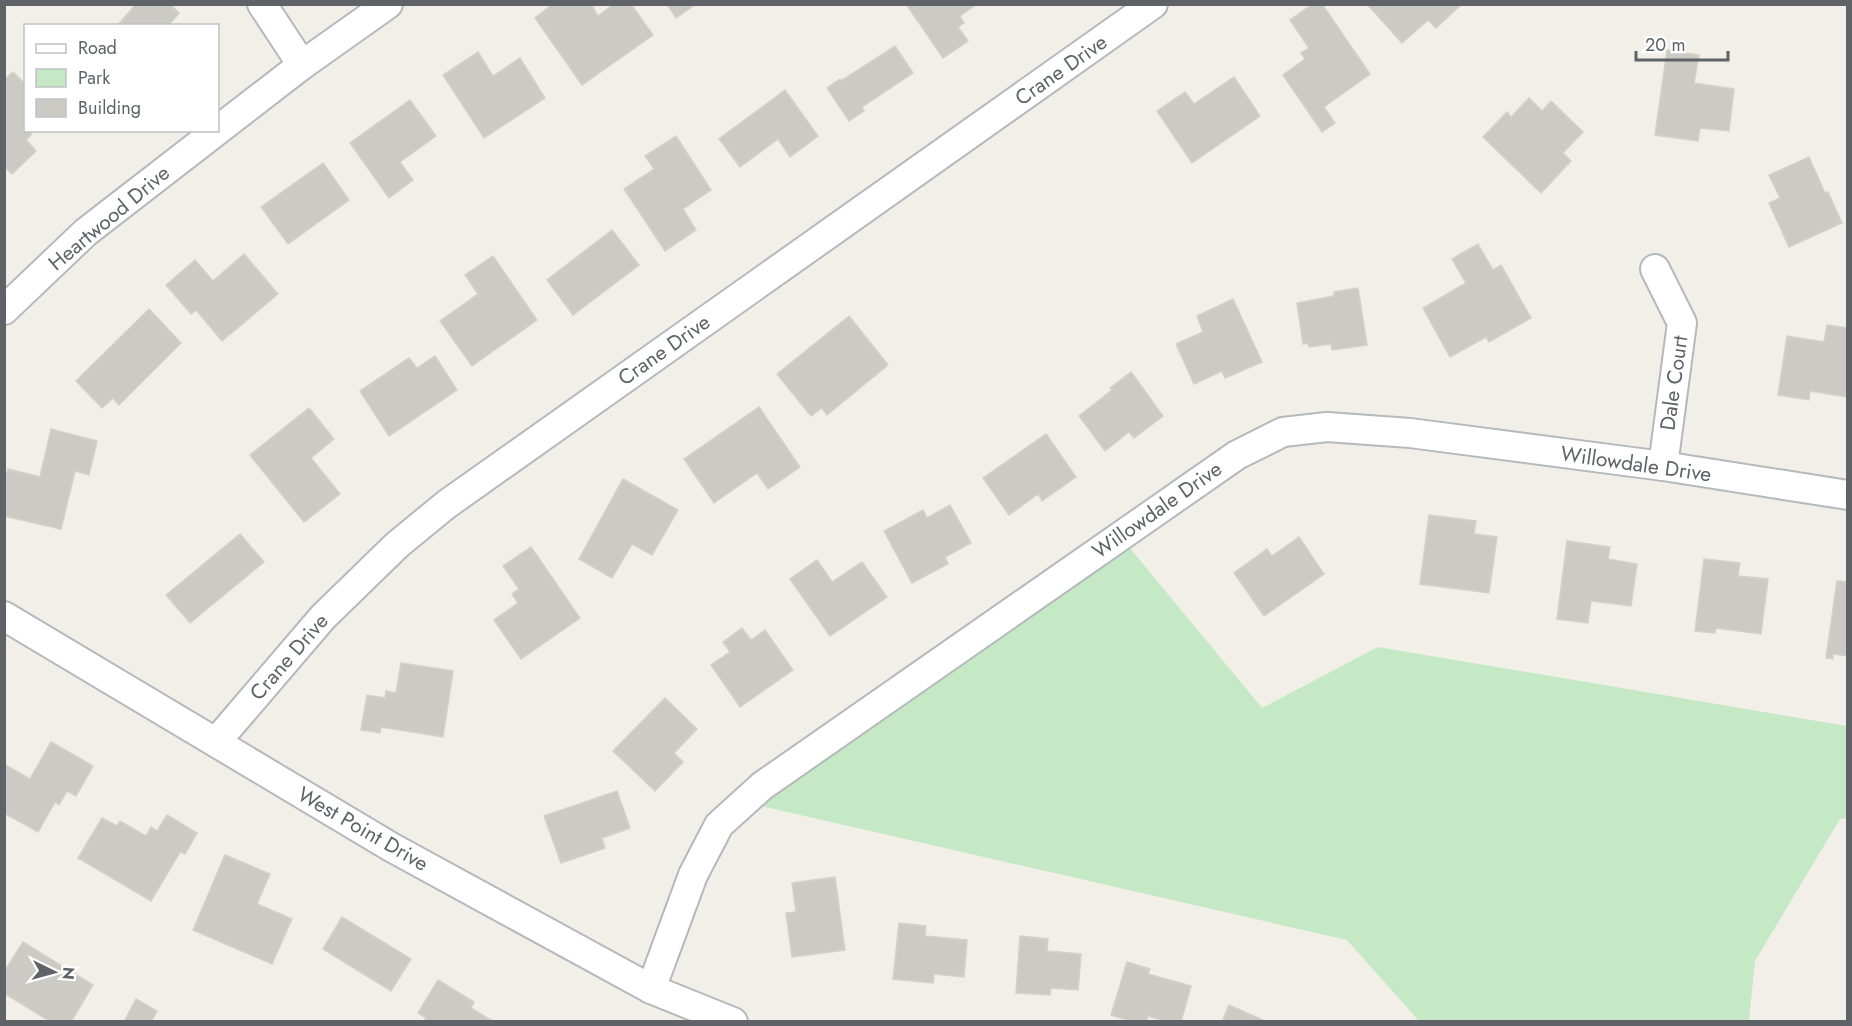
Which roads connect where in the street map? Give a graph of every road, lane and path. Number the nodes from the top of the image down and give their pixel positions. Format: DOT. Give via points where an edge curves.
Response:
graph roads {
  1 [pos="262,4"];
  2 [pos="388,4"];
  3 [pos="1153,4"];
  4 [pos="302,65"];
  5 [pos="219,129"];
  6 [pos="215,132"];
  7 [pos="1655,269"];
  8 [pos="4,310"];
  9 [pos="1663,466"];
  10 [pos="1848,495"];
  11 [pos="4,616"];
  12 [pos="216,742"];
  13 [pos="651,989"];
  14 [pos="733,1022"];
  1 -- 4 [label="street"];
  2 -- 4 [label="street, Heartwood Drive"];
  3 -- 12 [label="street, Crane Drive" via="447,504 396,545 323,616"];
  4 -- 5 [label="street, Heartwood Drive"];
  6 -- 8 [label="street, Heartwood Drive" via="86,232"];
  7 -- 9 [label="street, Dale Court" via="1682,322"];
  9 -- 10 [label="street, Willowdale Drive"];
  9 -- 13 [label="street, Willowdale Drive" via="1410,433 1327,427 1283,432 1237,455 762,786 719,825 693,875"];
  11 -- 12 [label="street, West Point Drive"];
  12 -- 13 [label="street, West Point Drive" via="391,847"];
  13 -- 14 [label="street, West Point Drive"];
}
